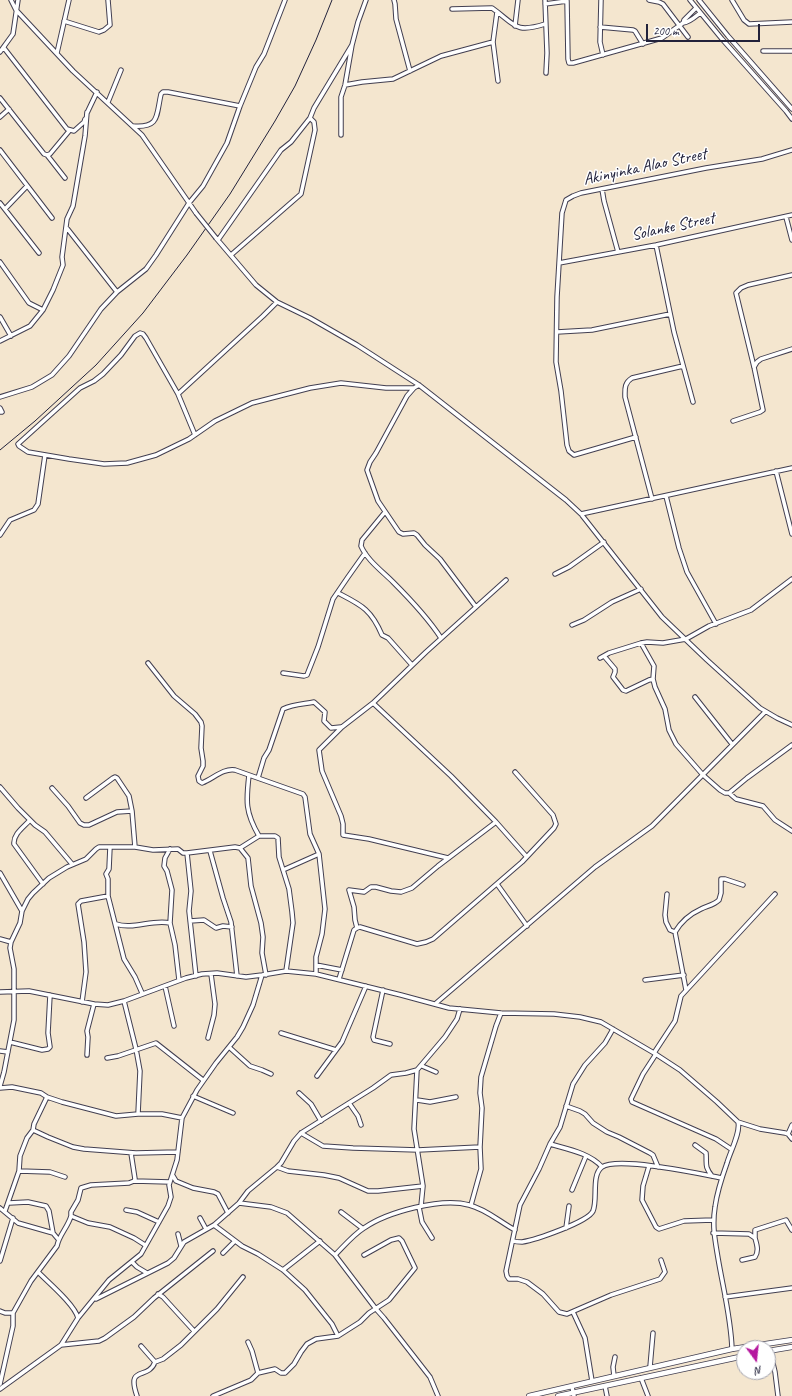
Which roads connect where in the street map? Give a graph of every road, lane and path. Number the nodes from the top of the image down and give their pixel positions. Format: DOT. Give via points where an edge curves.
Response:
graph roads {
  1 [pos="11,0"];
  2 [pos="18,0"];
  3 [pos="69,0"];
  4 [pos="108,0"];
  5 [pos="285,0"];
  6 [pos="366,0"];
  7 [pos="394,0"];
  8 [pos="518,0"];
  9 [pos="570,0"];
  10 [pos="601,0"];
  11 [pos="649,0"];
  12 [pos="690,0"];
  13 [pos="699,0"];
  14 [pos="732,0"];
  15 [pos="545,2"];
  16 [pos="452,8"];
  17 [pos="696,8"];
  18 [pos="16,10"];
  19 [pos="497,12"];
  20 [pos="700,13"];
  21 [pos="64,21"];
  22 [pos="792,22"];
  23 [pos="545,24"];
  24 [pos="682,24"];
  25 [pos="515,26"];
  26 [pos="600,27"];
  27 [pos="688,37"];
  28 [pos="493,42"];
  29 [pos="643,44"];
  30 [pos="352,45"];
  31 [pos="4,48"];
  32 [pos="792,50"];
  33 [pos="764,51"];
  34 [pos="0,52"];
  35 [pos="57,54"];
  36 [pos="603,55"];
  37 [pos="121,70"];
  38 [pos="410,71"];
  39 [pos="546,73"];
  40 [pos="498,81"];
  41 [pos="345,85"];
  42 [pos="97,92"];
  43 [pos="0,98"];
  44 [pos="108,102"];
  45 [pos="240,106"];
  46 [pos="9,109"];
  47 [pos="792,109"];
  48 [pos="87,112"];
  49 [pos="0,116"];
  50 [pos="310,118"];
  51 [pos="792,120"];
  52 [pos="133,126"];
  53 [pos="70,130"];
  54 [pos="341,134"];
  55 [pos="0,150"];
  56 [pos="792,150"];
  57 [pos="47,155"];
  58 [pos="65,178"];
  59 [pos="27,186"];
  60 [pos="602,189"];
  61 [pos="0,203"];
  62 [pos="189,203"];
  63 [pos="5,209"];
  64 [pos="792,216"];
  65 [pos="786,217"];
  66 [pos="52,218"];
  67 [pos="66,227"];
  68 [pos="217,239"];
  69 [pos="792,240"];
  70 [pos="656,245"];
  71 [pos="618,252"];
  72 [pos="39,254"];
  73 [pos="231,255"];
  74 [pos="0,262"];
  75 [pos="559,263"];
  76 [pos="792,275"];
  77 [pos="117,292"];
  78 [pos="277,302"];
  79 [pos="43,310"];
  80 [pos="670,314"];
  81 [pos="0,317"];
  82 [pos="557,332"];
  83 [pos="11,336"];
  84 [pos="0,341"];
  85 [pos="792,350"];
  86 [pos="683,366"];
  87 [pos="754,367"];
  88 [pos="419,385"];
  89 [pos="414,388"];
  90 [pos="178,394"];
  91 [pos="0,397"];
  92 [pos="693,402"];
  93 [pos="0,408"];
  94 [pos="0,412"];
  95 [pos="732,421"];
  96 [pos="194,434"];
  97 [pos="636,436"];
  98 [pos="45,455"];
  99 [pos="792,468"];
  100 [pos="776,472"];
  101 [pos="666,496"];
  102 [pos="652,499"];
  103 [pos="384,512"];
  104 [pos="581,514"];
  105 [pos="792,534"];
  106 [pos="0,535"];
  107 [pos="604,542"];
  108 [pos="366,553"];
  109 [pos="555,574"];
  110 [pos="792,579"];
  111 [pos="506,580"];
  112 [pos="641,589"];
  113 [pos="338,593"];
  114 [pos="476,607"];
  115 [pos="716,624"];
  116 [pos="572,625"];
  117 [pos="441,638"];
  118 [pos="686,639"];
  119 [pos="641,643"];
  120 [pos="604,656"];
  121 [pos="600,658"];
  122 [pos="148,663"];
  123 [pos="412,665"];
  124 [pos="283,673"];
  125 [pos="653,679"];
  126 [pos="695,697"];
  127 [pos="373,703"];
  128 [pos="765,712"];
  129 [pos="792,724"];
  130 [pos="342,726"];
  131 [pos="732,744"];
  132 [pos="792,745"];
  133 [pos="515,772"];
  134 [pos="249,775"];
  135 [pos="702,775"];
  136 [pos="258,778"];
  137 [pos="0,787"];
  138 [pos="52,788"];
  139 [pos="729,793"];
  140 [pos="86,798"];
  141 [pos="132,811"];
  142 [pos="30,820"];
  143 [pos="496,822"];
  144 [pos="792,832"];
  145 [pos="259,836"];
  146 [pos="110,847"];
  147 [pos="135,848"];
  148 [pos="240,848"];
  149 [pos="170,849"];
  150 [pos="210,851"];
  151 [pos="187,853"];
  152 [pos="319,854"];
  153 [pos="526,856"];
  154 [pos="448,858"];
  155 [pos="72,864"];
  156 [pos="283,870"];
  157 [pos="0,873"];
  158 [pos="43,884"];
  159 [pos="497,884"];
  160 [pos="743,885"];
  161 [pos="667,894"];
  162 [pos="775,894"];
  163 [pos="108,896"];
  164 [pos="22,911"];
  165 [pos="190,921"];
  166 [pos="170,923"];
  167 [pos="116,924"];
  168 [pos="527,926"];
  169 [pos="232,927"];
  170 [pos="357,928"];
  171 [pos="675,932"];
  172 [pos="0,939"];
  173 [pos="11,942"];
  174 [pos="316,966"];
  175 [pos="342,970"];
  176 [pos="286,971"];
  177 [pos="211,974"];
  178 [pos="316,974"];
  179 [pos="264,975"];
  180 [pos="684,975"];
  181 [pos="196,976"];
  182 [pos="237,976"];
  183 [pos="339,979"];
  184 [pos="179,980"];
  185 [pos="645,980"];
  186 [pos="165,986"];
  187 [pos="366,986"];
  188 [pos="383,990"];
  189 [pos="686,990"];
  190 [pos="13,991"];
  191 [pos="0,992"];
  192 [pos="142,993"];
  193 [pos="50,995"];
  194 [pos="124,1001"];
  195 [pos="82,1002"];
  196 [pos="94,1004"];
  197 [pos="435,1004"];
  198 [pos="460,1009"];
  199 [pos="501,1013"];
  200 [pos="174,1026"];
  201 [pos="613,1029"];
  202 [pos="281,1033"];
  203 [pos="208,1038"];
  204 [pos="10,1042"];
  205 [pos="390,1044"];
  206 [pos="229,1047"];
  207 [pos="136,1049"];
  208 [pos="336,1050"];
  209 [pos="0,1051"];
  210 [pos="8,1052"];
  211 [pos="655,1054"];
  212 [pos="87,1055"];
  213 [pos="107,1058"];
  214 [pos="422,1066"];
  215 [pos="417,1070"];
  216 [pos="436,1072"];
  217 [pos="271,1074"];
  218 [pos="317,1076"];
  219 [pos="204,1080"];
  220 [pos="0,1087"];
  221 [pos="299,1092"];
  222 [pos="193,1096"];
  223 [pos="47,1097"];
  224 [pos="456,1097"];
  225 [pos="417,1100"];
  226 [pos="349,1103"];
  227 [pos="566,1106"];
  228 [pos="233,1113"];
  229 [pos="138,1114"];
  230 [pos="182,1118"];
  231 [pos="321,1121"];
  232 [pos="738,1122"];
  233 [pos="360,1125"];
  234 [pos="792,1125"];
  235 [pos="33,1130"];
  236 [pos="301,1133"];
  237 [pos="788,1134"];
  238 [pos="792,1139"];
  239 [pos="550,1144"];
  240 [pos="695,1145"];
  241 [pos="480,1147"];
  242 [pos="731,1149"];
  243 [pos="418,1150"];
  244 [pos="178,1152"];
  245 [pos="131,1153"];
  246 [pos="586,1156"];
  247 [pos="649,1166"];
  248 [pos="602,1167"];
  249 [pos="658,1167"];
  250 [pos="277,1168"];
  251 [pos="19,1171"];
  252 [pos="173,1176"];
  253 [pos="712,1176"];
  254 [pos="65,1177"];
  255 [pos="722,1178"];
  256 [pos="134,1181"];
  257 [pos="170,1182"];
  258 [pos="423,1186"];
  259 [pos="572,1190"];
  260 [pos="9,1203"];
  261 [pos="239,1203"];
  262 [pos="471,1205"];
  263 [pos="420,1206"];
  264 [pos="569,1206"];
  265 [pos="0,1208"];
  266 [pos="126,1210"];
  267 [pos="6,1211"];
  268 [pos="341,1212"];
  269 [pos="228,1213"];
  270 [pos="71,1216"];
  271 [pos="13,1218"];
  272 [pos="200,1218"];
  273 [pos="713,1220"];
  274 [pos="159,1222"];
  275 [pos="214,1226"];
  276 [pos="362,1228"];
  277 [pos="566,1228"];
  278 [pos="206,1229"];
  279 [pos="515,1230"];
  280 [pos="792,1230"];
  281 [pos="53,1233"];
  282 [pos="713,1233"];
  283 [pos="178,1234"];
  284 [pos="432,1238"];
  285 [pos="755,1238"];
  286 [pos="58,1239"];
  287 [pos="235,1241"];
  288 [pos="320,1241"];
  289 [pos="513,1241"];
  290 [pos="145,1245"];
  291 [pos="180,1246"];
  292 [pos="213,1251"];
  293 [pos="223,1253"];
  294 [pos="335,1255"];
  295 [pos="364,1255"];
  296 [pos="661,1260"];
  297 [pos="742,1260"];
  298 [pos="0,1261"];
  299 [pos="132,1262"];
  300 [pos="283,1270"];
  301 [pos="38,1272"];
  302 [pos="147,1273"];
  303 [pos="243,1277"];
  304 [pos="792,1288"];
  305 [pos="162,1291"];
  306 [pos="158,1294"];
  307 [pos="163,1297"];
  308 [pos="725,1298"];
  309 [pos="94,1300"];
  310 [pos="376,1309"];
  311 [pos="0,1311"];
  312 [pos="573,1312"];
  313 [pos="13,1313"];
  314 [pos="78,1318"];
  315 [pos="194,1331"];
  316 [pos="652,1333"];
  317 [pos="338,1336"];
  318 [pos="792,1340"];
  319 [pos="248,1342"];
  320 [pos="61,1345"];
  321 [pos="141,1346"];
  322 [pos="792,1347"];
  323 [pos="732,1349"];
  324 [pos="776,1350"];
  325 [pos="615,1358"];
  326 [pos="736,1358"];
  327 [pos="155,1362"];
  328 [pos="650,1367"];
  329 [pos="258,1373"];
  330 [pos="614,1376"];
  331 [pos="641,1378"];
  332 [pos="776,1380"];
  333 [pos="592,1381"];
  334 [pos="0,1384"];
  335 [pos="604,1386"];
  336 [pos="572,1387"];
  337 [pos="0,1389"];
  338 [pos="573,1394"];
  339 [pos="137,1396"];
  340 [pos="213,1396"];
  341 [pos="438,1396"];
  342 [pos="529,1396"];
  343 [pos="558,1396"];
  344 [pos="607,1396"];
  345 [pos="648,1396"];
  346 [pos="778,1396"];
  1 -- 18 [label="street"];
  2 -- 18 [label="street"];
  3 -- 21 [label="street"];
  4 -- 21 [label="street" via="110,25 104,30 99,32"];
  5 -- 45 [label="street"];
  6 -- 30 [label="street"];
  7 -- 38 [label="street" via="396,19"];
  8 -- 25 [label="street"];
  9 -- 15 [label="street"];
  9 -- 36 [label="street" via="570,63"];
  10 -- 26 [label="street"];
  11 -- 24 [label="street" via="661,3"];
  12 -- 17 [label="street"];
  13 -- 47 [label="street"];
  14 -- 22 [label="street" via="749,24"];
  15 -- 23 [label="street"];
  16 -- 19 [label="street" via="492,8"];
  17 -- 20 [label="street"];
  17 -- 24 [label="street"];
  18 -- 31 [label="street" via="13,34"];
  18 -- 35 [label="street"];
  19 -- 25 [label="street"];
  19 -- 28 [label="street"];
  20 -- 24 [label="street"];
  20 -- 51 [label="street"];
  21 -- 35 [label="street"];
  23 -- 25 [label="street" via="529,29"];
  23 -- 39 [label="street"];
  24 -- 27 [label="street"];
  24 -- 29 [label="street" via="662,38"];
  26 -- 29 [label="street" via="633,30"];
  26 -- 36 [label="street"];
  28 -- 38 [label="street" via="441,56"];
  28 -- 40 [label="street"];
  29 -- 36 [label="street"];
  30 -- 41 [label="street"];
  30 -- 50 [label="street"];
  31 -- 34 [label="street"];
  31 -- 53 [label="street"];
  32 -- 33 [label="street"];
  35 -- 42 [label="street"];
  37 -- 44 [label="street"];
  38 -- 41 [label="street" via="393,79"];
  41 -- 54 [label="street" via="341,97"];
  42 -- 44 [label="street"];
  42 -- 48 [label="street"];
  43 -- 46 [label="street"];
  44 -- 52 [label="street"];
  45 -- 52 [label="street" via="163,92 153,124"];
  45 -- 62 [label="street" via="227,143 203,186"];
  46 -- 49 [label="street"];
  46 -- 57 [label="street"];
  48 -- 53 [label="street" via="84,122 74,131"];
  48 -- 67 [label="street" via="73,206"];
  50 -- 68 [label="street" via="291,142 281,150"];
  50 -- 73 [label="street" via="314,122 315,130 301,194"];
  52 -- 62 [label="street"];
  53 -- 57 [label="street"];
  55 -- 59 [label="street"];
  56 -- 60 [label="street, Akinyinka Alao Street" via="762,159"];
  57 -- 58 [label="street"];
  59 -- 63 [label="street"];
  59 -- 66 [label="street"];
  60 -- 71 [label="street"];
  60 -- 75 [label="street, Akinyinka Alao Street" via="581,193 566,200 562,213"];
  61 -- 63 [label="street"];
  62 -- 68 [label="street, bridge"];
  62 -- 77 [label="street" via="146,269"];
  63 -- 72 [label="street"];
  64 -- 65 [label="street, Solanke Street"];
  65 -- 69 [label="street"];
  65 -- 70 [label="street, Solanke Street"];
  67 -- 77 [label="street"];
  67 -- 79 [label="street" via="63,265"];
  68 -- 73 [label="street"];
  70 -- 71 [label="street, Solanke Street"];
  70 -- 80 [label="street"];
  71 -- 75 [label="street, Solanke Street"];
  73 -- 78 [label="street" via="256,285"];
  74 -- 79 [label="street" via="30,303"];
  75 -- 82 [label="street"];
  76 -- 87 [label="street" via="748,285 736,293"];
  77 -- 91 [label="street" via="101,309 69,356 52,375 32,387"];
  78 -- 88 [label="street" via="357,345"];
  78 -- 90 [label="street"];
  79 -- 83 [label="street" via="30,326"];
  80 -- 82 [label="street" via="592,330"];
  80 -- 86 [label="street"];
  81 -- 83 [label="street"];
  82 -- 97 [label="street" via="556,362 569,451 574,455"];
  83 -- 84 [label="street"];
  85 -- 87 [label="street" via="761,359"];
  86 -- 92 [label="street"];
  86 -- 97 [label="street" via="627,381 625,397"];
  87 -- 95 [label="street" via="763,410"];
  88 -- 89 [label="street"];
  88 -- 104 [label="street"];
  89 -- 96 [label="street" via="341,383 310,388 252,403"];
  89 -- 103 [label="street" via="407,396 367,470"];
  90 -- 96 [label="street"];
  90 -- 98 [label="street" via="146,338 143,334 137,334 103,374 80,388 18,444 23,450"];
  93 -- 94 [label="street"];
  96 -- 98 [label="street" via="156,455 127,463 104,464"];
  97 -- 102 [label="street"];
  98 -- 106 [label="street" via="38,504 34,510 10,520"];
  99 -- 100 [label="street"];
  100 -- 101 [label="street"];
  100 -- 105 [label="street"];
  101 -- 102 [label="street"];
  101 -- 115 [label="street" via="687,572"];
  102 -- 104 [label="street"];
  103 -- 108 [label="street" via="361,543"];
  103 -- 114 [label="street" via="400,532 418,535 440,559"];
  104 -- 107 [label="street"];
  107 -- 109 [label="street"];
  107 -- 112 [label="street"];
  108 -- 113 [label="street"];
  108 -- 117 [label="street"];
  110 -- 115 [label="street" via="751,610"];
  111 -- 114 [label="street"];
  112 -- 116 [label="street"];
  112 -- 118 [label="street" via="662,617"];
  113 -- 123 [label="street" via="366,609 382,635 388,638"];
  113 -- 124 [label="street" via="307,675"];
  114 -- 117 [label="street"];
  115 -- 118 [label="street"];
  117 -- 123 [label="street"];
  118 -- 119 [label="street"];
  118 -- 128 [label="street"];
  119 -- 120 [label="street"];
  119 -- 125 [label="street" via="654,666"];
  120 -- 121 [label="street"];
  120 -- 125 [label="street" via="615,669 613,677 623,690"];
  122 -- 134 [label="street" via="174,696 201,722 203,766 198,776 199,781 208,781 231,769"];
  123 -- 127 [label="street"];
  125 -- 135 [label="street" via="676,744"];
  126 -- 131 [label="street"];
  127 -- 130 [label="street"];
  127 -- 143 [label="street"];
  128 -- 129 [label="street"];
  128 -- 131 [label="street"];
  130 -- 136 [label="street" via="331,728 324,721 325,712 314,702 283,709"];
  130 -- 154 [label="street" via="320,750 322,771 341,816 343,835"];
  131 -- 135 [label="street"];
  132 -- 139 [label="street"];
  133 -- 153 [label="street" via="553,816 556,824"];
  134 -- 136 [label="street"];
  134 -- 145 [label="street" via="247,795 250,821"];
  135 -- 139 [label="street" via="724,793"];
  135 -- 168 [label="street" via="652,826 596,867"];
  136 -- 152 [label="street" via="303,794 310,834"];
  137 -- 142 [label="street"];
  138 -- 141 [label="street" via="84,825 117,812"];
  139 -- 144 [label="street" via="736,799 763,806 775,820"];
  140 -- 141 [label="street" via="115,777 127,791"];
  141 -- 147 [label="street"];
  142 -- 155 [label="street" via="45,832"];
  142 -- 158 [label="street" via="16,835 14,844"];
  143 -- 153 [label="street"];
  143 -- 154 [label="street"];
  145 -- 148 [label="street"];
  145 -- 156 [label="street" via="278,838"];
  146 -- 147 [label="street"];
  146 -- 155 [label="street" via="99,847 86,859"];
  146 -- 163 [label="street" via="106,874"];
  147 -- 149 [label="street"];
  148 -- 150 [label="street"];
  148 -- 179 [label="street" via="248,858 250,886 261,923"];
  149 -- 151 [label="street" via="178,848"];
  149 -- 166 [label="street" via="164,866 172,890"];
  150 -- 151 [label="street"];
  150 -- 169 [label="street"];
  151 -- 165 [label="street"];
  152 -- 156 [label="street"];
  152 -- 174 [label="street" via="325,909"];
  153 -- 159 [label="street"];
  154 -- 170 [label="street" via="412,888 401,892 376,887 364,892 349,890"];
  155 -- 158 [label="street"];
  156 -- 176 [label="street" via="289,889 293,923"];
  157 -- 164 [label="street"];
  158 -- 164 [label="street" via="28,899"];
  159 -- 168 [label="street"];
  159 -- 170 [label="street" via="433,939 426,942 417,944"];
  160 -- 171 [label="street" via="721,879 719,900 688,917"];
  161 -- 171 [label="street" via="666,922 670,930"];
  162 -- 189 [label="street"];
  163 -- 167 [label="street"];
  163 -- 195 [label="street" via="81,901 78,904 86,972"];
  164 -- 173 [label="street"];
  165 -- 169 [label="street" via="204,920 216,928"];
  165 -- 181 [label="street"];
  166 -- 167 [label="street" via="162,921 123,926"];
  166 -- 184 [label="street"];
  167 -- 192 [label="street" via="124,959"];
  168 -- 197 [label="street"];
  169 -- 182 [label="street"];
  170 -- 175 [label="street" via="354,930"];
  171 -- 180 [label="street"];
  172 -- 173 [label="street"];
  173 -- 190 [label="street"];
  174 -- 175 [label="street"];
  174 -- 178 [label="street"];
  175 -- 183 [label="street"];
  176 -- 178 [label="street"];
  176 -- 179 [label="street"];
  177 -- 181 [label="street"];
  177 -- 182 [label="street"];
  177 -- 203 [label="street" via="215,1004"];
  178 -- 183 [label="street"];
  179 -- 182 [label="street"];
  179 -- 206 [label="street" via="243,1027"];
  180 -- 185 [label="street"];
  180 -- 189 [label="street"];
  181 -- 184 [label="street"];
  183 -- 187 [label="street"];
  184 -- 186 [label="street"];
  186 -- 192 [label="street"];
  186 -- 200 [label="street"];
  187 -- 188 [label="street"];
  187 -- 208 [label="street" via="342,1042"];
  188 -- 197 [label="street"];
  188 -- 205 [label="street" via="373,1037 374,1040"];
  189 -- 211 [label="street" via="679,1000 675,1021"];
  190 -- 191 [label="street"];
  190 -- 193 [label="street"];
  190 -- 204 [label="street" via="14,1020"];
  192 -- 194 [label="street"];
  193 -- 195 [label="street"];
  193 -- 204 [label="street" via="50,1047 42,1050"];
  194 -- 196 [label="street" via="108,1005"];
  194 -- 207 [label="street"];
  195 -- 196 [label="street"];
  196 -- 212 [label="street" via="87,1030"];
  197 -- 198 [label="street"];
  198 -- 199 [label="street"];
  198 -- 214 [label="street" via="457,1019"];
  199 -- 201 [label="street" via="580,1017 601,1022"];
  199 -- 241 [label="street" via="481,1077"];
  201 -- 211 [label="street"];
  201 -- 227 [label="street" via="572,1084"];
  202 -- 208 [label="street"];
  204 -- 210 [label="street"];
  206 -- 217 [label="street" via="250,1066"];
  206 -- 219 [label="street"];
  207 -- 213 [label="street"];
  207 -- 219 [label="street" via="157,1044"];
  207 -- 229 [label="street" via="140,1071"];
  208 -- 218 [label="street"];
  209 -- 210 [label="street"];
  210 -- 220 [label="street"];
  211 -- 232 [label="street" via="680,1070"];
  211 -- 242 [label="street" via="631,1099 632,1102 716,1139"];
  214 -- 215 [label="street"];
  214 -- 216 [label="street"];
  215 -- 225 [label="street"];
  215 -- 226 [label="street" via="391,1075"];
  219 -- 222 [label="street"];
  220 -- 223 [label="street" via="41,1093"];
  221 -- 231 [label="street" via="311,1104"];
  222 -- 228 [label="street"];
  222 -- 230 [label="street"];
  223 -- 229 [label="street" via="116,1116"];
  223 -- 235 [label="street"];
  224 -- 225 [label="street" via="430,1102"];
  225 -- 243 [label="street" via="414,1129"];
  226 -- 231 [label="street"];
  226 -- 233 [label="street" via="358,1116"];
  227 -- 239 [label="street" via="560,1127"];
  227 -- 249 [label="street" via="585,1114 607,1132 650,1153"];
  229 -- 230 [label="street" via="162,1114"];
  230 -- 244 [label="street"];
  231 -- 236 [label="street"];
  232 -- 237 [label="street"];
  232 -- 242 [label="street" via="738,1131"];
  234 -- 237 [label="street"];
  235 -- 245 [label="street" via="73,1147"];
  235 -- 251 [label="street" via="26,1138 20,1156"];
  236 -- 243 [label="street" via="323,1146"];
  236 -- 250 [label="street"];
  237 -- 238 [label="street"];
  239 -- 246 [label="street"];
  239 -- 279 [label="street" via="520,1205"];
  240 -- 253 [label="street" via="706,1154 705,1165"];
  241 -- 243 [label="street"];
  241 -- 262 [label="street" via="481,1169"];
  242 -- 255 [label="street"];
  243 -- 258 [label="street"];
  244 -- 245 [label="street"];
  244 -- 252 [label="street"];
  245 -- 256 [label="street"];
  246 -- 248 [label="street"];
  246 -- 259 [label="street"];
  247 -- 248 [label="street" via="611,1163"];
  247 -- 249 [label="street"];
  247 -- 273 [label="street" via="642,1200 656,1227 665,1228 684,1221"];
  248 -- 277 [label="street" via="597,1175 592,1214"];
  249 -- 253 [label="street"];
  250 -- 258 [label="street" via="339,1178 368,1191"];
  250 -- 261 [label="street" via="248,1191"];
  251 -- 254 [label="street" via="50,1172"];
  251 -- 260 [label="street"];
  252 -- 257 [label="street"];
  252 -- 269 [label="street" via="176,1181 193,1188 218,1194"];
  253 -- 255 [label="street"];
  255 -- 273 [label="street"];
  256 -- 257 [label="street"];
  256 -- 270 [label="street" via="81,1188 80,1197 70,1212"];
  257 -- 274 [label="street" via="171,1197"];
  258 -- 263 [label="street"];
  260 -- 267 [label="street"];
  260 -- 281 [label="street" via="28,1202 46,1206"];
  261 -- 269 [label="street"];
  261 -- 288 [label="street" via="283,1211"];
  262 -- 263 [label="street" via="445,1203"];
  262 -- 279 [label="street"];
  263 -- 276 [label="street" via="389,1215"];
  263 -- 284 [label="street" via="422,1222"];
  264 -- 277 [label="street"];
  265 -- 267 [label="street"];
  266 -- 274 [label="street"];
  267 -- 271 [label="street"];
  268 -- 276 [label="street"];
  269 -- 275 [label="street"];
  270 -- 286 [label="street"];
  270 -- 290 [label="street" via="110,1228"];
  271 -- 281 [label="street" via="18,1223"];
  271 -- 298 [label="street"];
  272 -- 278 [label="street"];
  273 -- 282 [label="street"];
  274 -- 290 [label="street"];
  275 -- 278 [label="street"];
  275 -- 287 [label="street"];
  276 -- 294 [label="street"];
  277 -- 289 [label="street" via="530,1240"];
  278 -- 291 [label="street"];
  279 -- 289 [label="street"];
  280 -- 285 [label="street" via="786,1220 755,1230"];
  281 -- 286 [label="street"];
  282 -- 285 [label="street" via="749,1234"];
  282 -- 308 [label="street"];
  283 -- 291 [label="street"];
  285 -- 297 [label="street" via="755,1257"];
  286 -- 301 [label="street" via="57,1246"];
  287 -- 293 [label="street"];
  287 -- 300 [label="street"];
  288 -- 294 [label="street"];
  288 -- 300 [label="street"];
  289 -- 312 [label="street" via="506,1271 509,1279 527,1282 543,1294 559,1312"];
  290 -- 299 [label="street" via="141,1254"];
  291 -- 302 [label="street" via="168,1264"];
  292 -- 305 [label="street"];
  294 -- 310 [label="street"];
  295 -- 310 [label="street" via="399,1238 415,1268 389,1300"];
  296 -- 312 [label="street" via="665,1272 660,1279 611,1295"];
  299 -- 302 [label="street"];
  299 -- 309 [label="street" via="109,1280"];
  300 -- 317 [label="street" via="305,1290 332,1324"];
  301 -- 313 [label="street"];
  301 -- 314 [label="street" via="71,1306"];
  302 -- 309 [label="street"];
  303 -- 315 [label="street" via="217,1309"];
  304 -- 308 [label="street"];
  305 -- 306 [label="street"];
  305 -- 307 [label="street"];
  306 -- 307 [label="street"];
  306 -- 320 [label="street" via="134,1317 105,1338 99,1341"];
  307 -- 315 [label="street"];
  308 -- 323 [label="street"];
  309 -- 314 [label="street"];
  310 -- 317 [label="street"];
  310 -- 341 [label="street" via="430,1377"];
  311 -- 313 [label="street"];
  312 -- 333 [label="street" via="585,1338"];
  313 -- 334 [label="street" via="13,1326"];
  314 -- 320 [label="street"];
  315 -- 327 [label="street" via="181,1345"];
  316 -- 328 [label="street"];
  317 -- 329 [label="street" via="311,1341 285,1373 275,1369"];
  318 -- 323 [label="main road"];
  319 -- 329 [label="street"];
  320 -- 337 [label="street"];
  321 -- 327 [label="street"];
  322 -- 324 [label="main road"];
  323 -- 328 [label="main road"];
  325 -- 330 [label="street"];
  326 -- 331 [label="main road"];
  327 -- 339 [label="street" via="150,1370 134,1379"];
  328 -- 330 [label="main road"];
  329 -- 340 [label="street" via="251,1380"];
  330 -- 333 [label="main road"];
  331 -- 335 [label="main road"];
  331 -- 345 [label="street"];
  332 -- 346 [label="street"];
  333 -- 336 [label="main road"];
  335 -- 338 [label="main road"];
  335 -- 344 [label="street"];
  336 -- 338 [label="street"];
  336 -- 342 [label="main road"];
  338 -- 343 [label="main road"];
}
